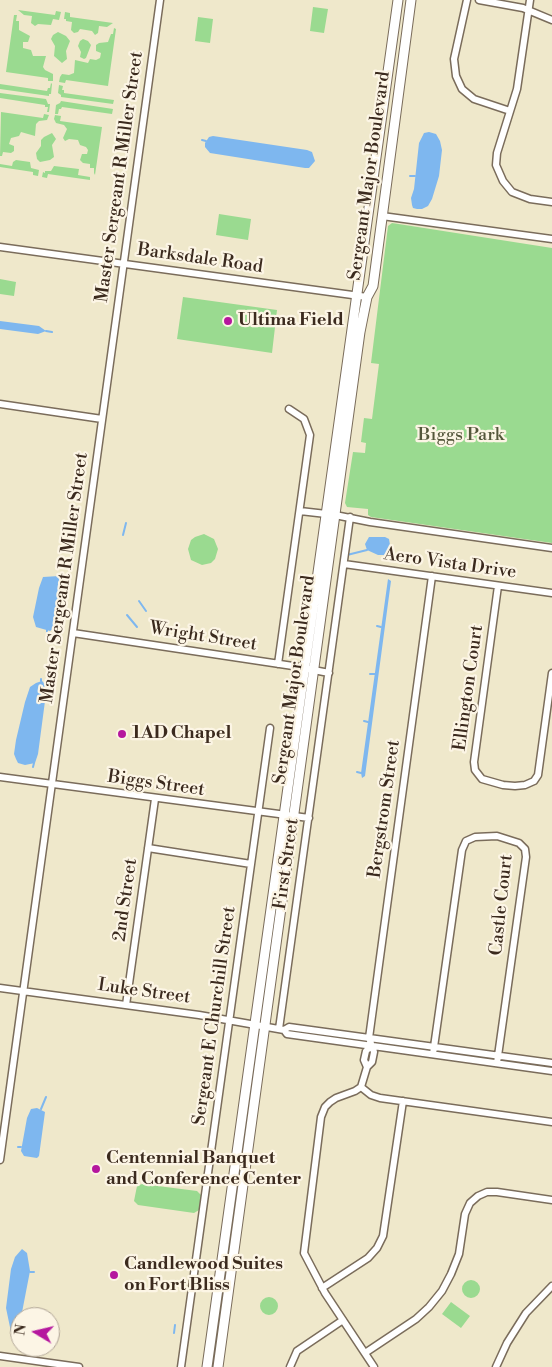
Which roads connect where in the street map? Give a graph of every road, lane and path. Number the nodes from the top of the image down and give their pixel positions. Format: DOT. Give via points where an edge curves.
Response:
graph roads {
  1 [pos="160,0"];
  2 [pos="398,0"];
  3 [pos="411,0"];
  4 [pos="467,0"];
  5 [pos="479,0"];
  6 [pos="530,0"];
  7 [pos="529,10"];
  8 [pos="552,20"];
  9 [pos="510,111"];
  10 [pos="552,202"];
  11 [pos="382,216"];
  12 [pos="552,239"];
  13 [pos="0,247"];
  14 [pos="123,264"];
  15 [pos="356,295"];
  16 [pos="367,297"];
  17 [pos="0,404"];
  18 [pos="289,409"];
  19 [pos="102,419"];
  20 [pos="300,511"];
  21 [pos="330,515"];
  22 [pos="350,518"];
  23 [pos="552,548"];
  24 [pos="344,564"];
  25 [pos="432,576"];
  26 [pos="498,586"];
  27 [pos="552,593"];
  28 [pos="72,633"];
  29 [pos="278,664"];
  30 [pos="310,669"];
  31 [pos="329,673"];
  32 [pos="552,673"];
  33 [pos="270,728"];
  34 [pos="0,777"];
  35 [pos="52,785"];
  36 [pos="155,799"];
  37 [pos="258,811"];
  38 [pos="288,815"];
  39 [pos="309,818"];
  40 [pos="148,848"];
  41 [pos="251,864"];
  42 [pos="0,988"];
  43 [pos="23,991"];
  44 [pos="126,1005"];
  45 [pos="229,1020"];
  46 [pos="255,1024"];
  47 [pos="265,1026"];
  48 [pos="282,1029"];
  49 [pos="369,1038"];
  50 [pos="371,1046"];
  51 [pos="434,1050"];
  52 [pos="498,1059"];
  53 [pos="552,1064"];
  54 [pos="552,1070"];
  55 [pos="361,1087"];
  56 [pos="403,1101"];
  57 [pos="552,1122"];
  58 [pos="1,1146"];
  59 [pos="0,1160"];
  60 [pos="552,1200"];
  61 [pos="221,1267"];
  62 [pos="232,1268"];
  63 [pos="552,1286"];
  64 [pos="322,1288"];
  65 [pos="342,1320"];
  66 [pos="365,1353"];
  67 [pos="0,1356"];
  68 [pos="79,1367"];
  69 [pos="181,1367"];
  70 [pos="207,1367"];
  71 [pos="218,1367"];
  72 [pos="290,1367"];
  73 [pos="374,1367"];
  74 [pos="496,1367"];
  1 -- 14 [label="street, Master Sergeant R Miller Street"];
  2 -- 15 [label="street, Sergeant Major Boulevard"];
  3 -- 11 [label="street, Sergeant Major Boulevard"];
  4 -- 9 [label="street" via="454,59 456,76 462,89 474,99"];
  5 -- 7 [label="street"];
  6 -- 7 [label="street"];
  7 -- 8 [label="street"];
  7 -- 9 [label="street" via="517,89"];
  9 -- 10 [label="street" via="496,158 503,181 519,196"];
  11 -- 12 [label="street"];
  11 -- 16 [label="street, Sergeant Major Boulevard" via="373,286"];
  13 -- 14 [label="street, Barksdale Road"];
  14 -- 15 [label="street, Barksdale Road"];
  14 -- 19 [label="street, Master Sergeant R Miller Street"];
  15 -- 16 [label="street, Barksdale Road"];
  15 -- 21 [label="street, Sergeant Major Boulevard"];
  16 -- 21 [label="street, Sergeant Major Boulevard"];
  17 -- 19 [label="street"];
  18 -- 20 [label="street" via="304,419 310,435"];
  19 -- 28 [label="street, Master Sergeant R Miller Street"];
  20 -- 21 [label="street"];
  20 -- 29 [label="street"];
  21 -- 22 [label="street"];
  21 -- 30 [label="street, Sergeant Major Boulevard"];
  22 -- 23 [label="street"];
  22 -- 24 [label="street, First Street"];
  24 -- 25 [label="street, Aero Vista Drive"];
  24 -- 31 [label="street, First Street"];
  25 -- 26 [label="street, Aero Vista Drive"];
  25 -- 49 [label="street, Bergstrom Street"];
  26 -- 27 [label="street, Aero Vista Drive"];
  26 -- 32 [label="street, Ellington Court" via="474,762 475,770 482,779 515,786 534,781 538,775"];
  28 -- 29 [label="street, Wright Street"];
  28 -- 35 [label="street, Master Sergeant R Miller Street"];
  29 -- 30 [label="street, Wright Street"];
  30 -- 31 [label="street, Wright Street"];
  30 -- 38 [label="street, Sergeant Major Boulevard"];
  31 -- 39 [label="street, First Street"];
  33 -- 37 [label="street, Sergeant E Churchill Street"];
  34 -- 35 [label="street, Biggs Street"];
  35 -- 36 [label="street, Biggs Street"];
  35 -- 43 [label="street, Master Sergeant R Miller Street"];
  36 -- 37 [label="street, Biggs Street"];
  36 -- 40 [label="street, 2nd Street"];
  37 -- 38 [label="street, Biggs Street"];
  37 -- 41 [label="street, Sergeant E Churchill Street"];
  38 -- 39 [label="street, Biggs Street"];
  38 -- 46 [label="street, Sergeant Major Boulevard"];
  38 -- 47 [label="street, Sergeant Major Boulevard"];
  39 -- 48 [label="street, First Street"];
  40 -- 41 [label="street"];
  40 -- 44 [label="street, 2nd Street"];
  41 -- 45 [label="street, Sergeant E Churchill Street"];
  42 -- 43 [label="street, Luke Street"];
  43 -- 44 [label="street, Luke Street"];
  43 -- 58 [label="street, Master Sergeant R Miller Street"];
  44 -- 45 [label="street, Luke Street"];
  45 -- 46 [label="street, Luke Street"];
  45 -- 69 [label="street, Sergeant E Churchill Street"];
  46 -- 47 [label="street, Luke Street"];
  46 -- 61 [label="street, Sergeant Major Boulevard"];
  47 -- 48 [label="street, Luke Street"];
  47 -- 62 [label="street, Sergeant Major Boulevard"];
  48 -- 49 [label="street, Luke Street" via="288,1027"];
  48 -- 50 [label="street, Luke Street" via="287,1034"];
  49 -- 50 [label="street, Bergstrom Street"];
  49 -- 51 [label="street, Luke Street"];
  50 -- 51 [label="street, Luke Street"];
  50 -- 55 [label="street" via="374,1052 372,1062 367,1067"];
  51 -- 52 [label="street, Luke Street"];
  51 -- 52 [label="street, Castle Court" via="462,850 466,841 475,836 497,836 519,843 526,857"];
  52 -- 53 [label="street, Luke Street"];
  52 -- 54 [label="street, Luke Street"];
  55 -- 56 [label="street" via="371,1095"];
  55 -- 64 [label="street" via="330,1102 321,1117 304,1253"];
  56 -- 57 [label="street"];
  56 -- 64 [label="street" via="383,1236 368,1258"];
  58 -- 59 [label="street, Master Sergeant R Miller Street"];
  60 -- 66 [label="street" via="497,1192 478,1196 465,1214 459,1254 442,1291 416,1319"];
  61 -- 62 [label="street"];
  61 -- 70 [label="street, Sergeant Major Boulevard"];
  62 -- 71 [label="street, Sergeant Major Boulevard"];
  63 -- 74 [label="street" via="526,1313 506,1343"];
  64 -- 65 [label="street"];
  65 -- 66 [label="street"];
  65 -- 72 [label="street" via="297,1351"];
  66 -- 73 [label="street"];
  67 -- 68 [label="street"];
}
